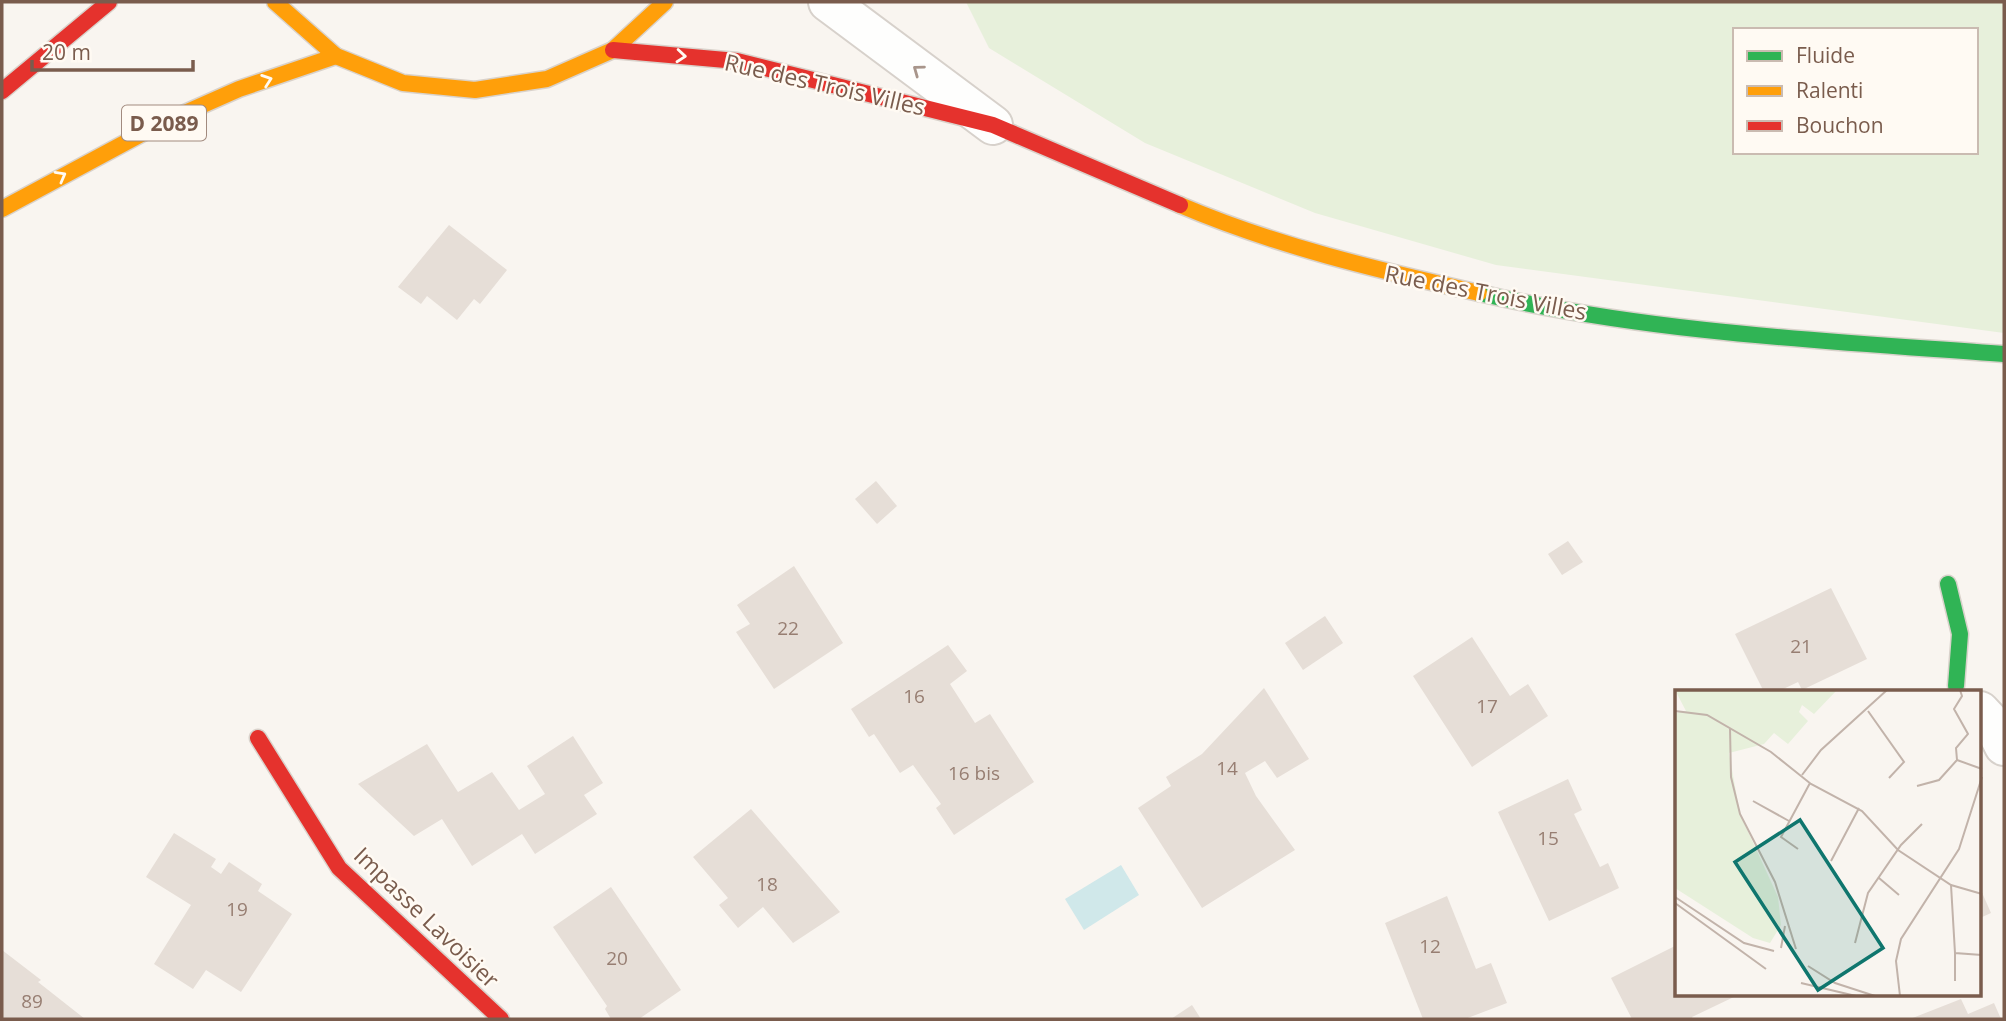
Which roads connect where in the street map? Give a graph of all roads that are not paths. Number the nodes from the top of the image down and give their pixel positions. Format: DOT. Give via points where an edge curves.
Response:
graph roads {
  1 [pos="109,2"];
  2 [pos="275,2"];
  3 [pos="665,2"];
  4 [pos="828,2"];
  5 [pos="613,50"];
  6 [pos="336,56"];
  7 [pos="2,91"];
  8 [pos="993,125"];
  9 [pos="2,209"];
  10 [pos="2004,354"];
  11 [pos="1948,584"];
  12 [pos="1959,690"];
  13 [pos="1982,715"];
  14 [pos="258,738"];
  15 [pos="2004,746"];
  16 [pos="501,1019"];
  1 -- 7 [label="main road"];
  2 -- 6 [label="main road"];
  3 -- 5 [label="main road"];
  8 -- 4 [label="street, Rue des Trois Villes, one-way"];
  5 -- 6 [label="main road" via="547,79 475,90 403,83"];
  5 -- 8 [label="main road, Rue des Trois Villes, one-way" via="737,61"];
  9 -- 6 [label="main road, D 2089, one-way" via="160,124 239,89"];
  8 -- 10 [label="main road, Rue des Trois Villes" via="1227,225 1378,270 1494,297 1773,337"];
  11 -- 12 [label="main road" via="1960,634"];
  13 -- 15 [label="street" via="1994,726"];
  14 -- 16 [label="main road, Impasse Lavoisier" via="339,868"];
}
